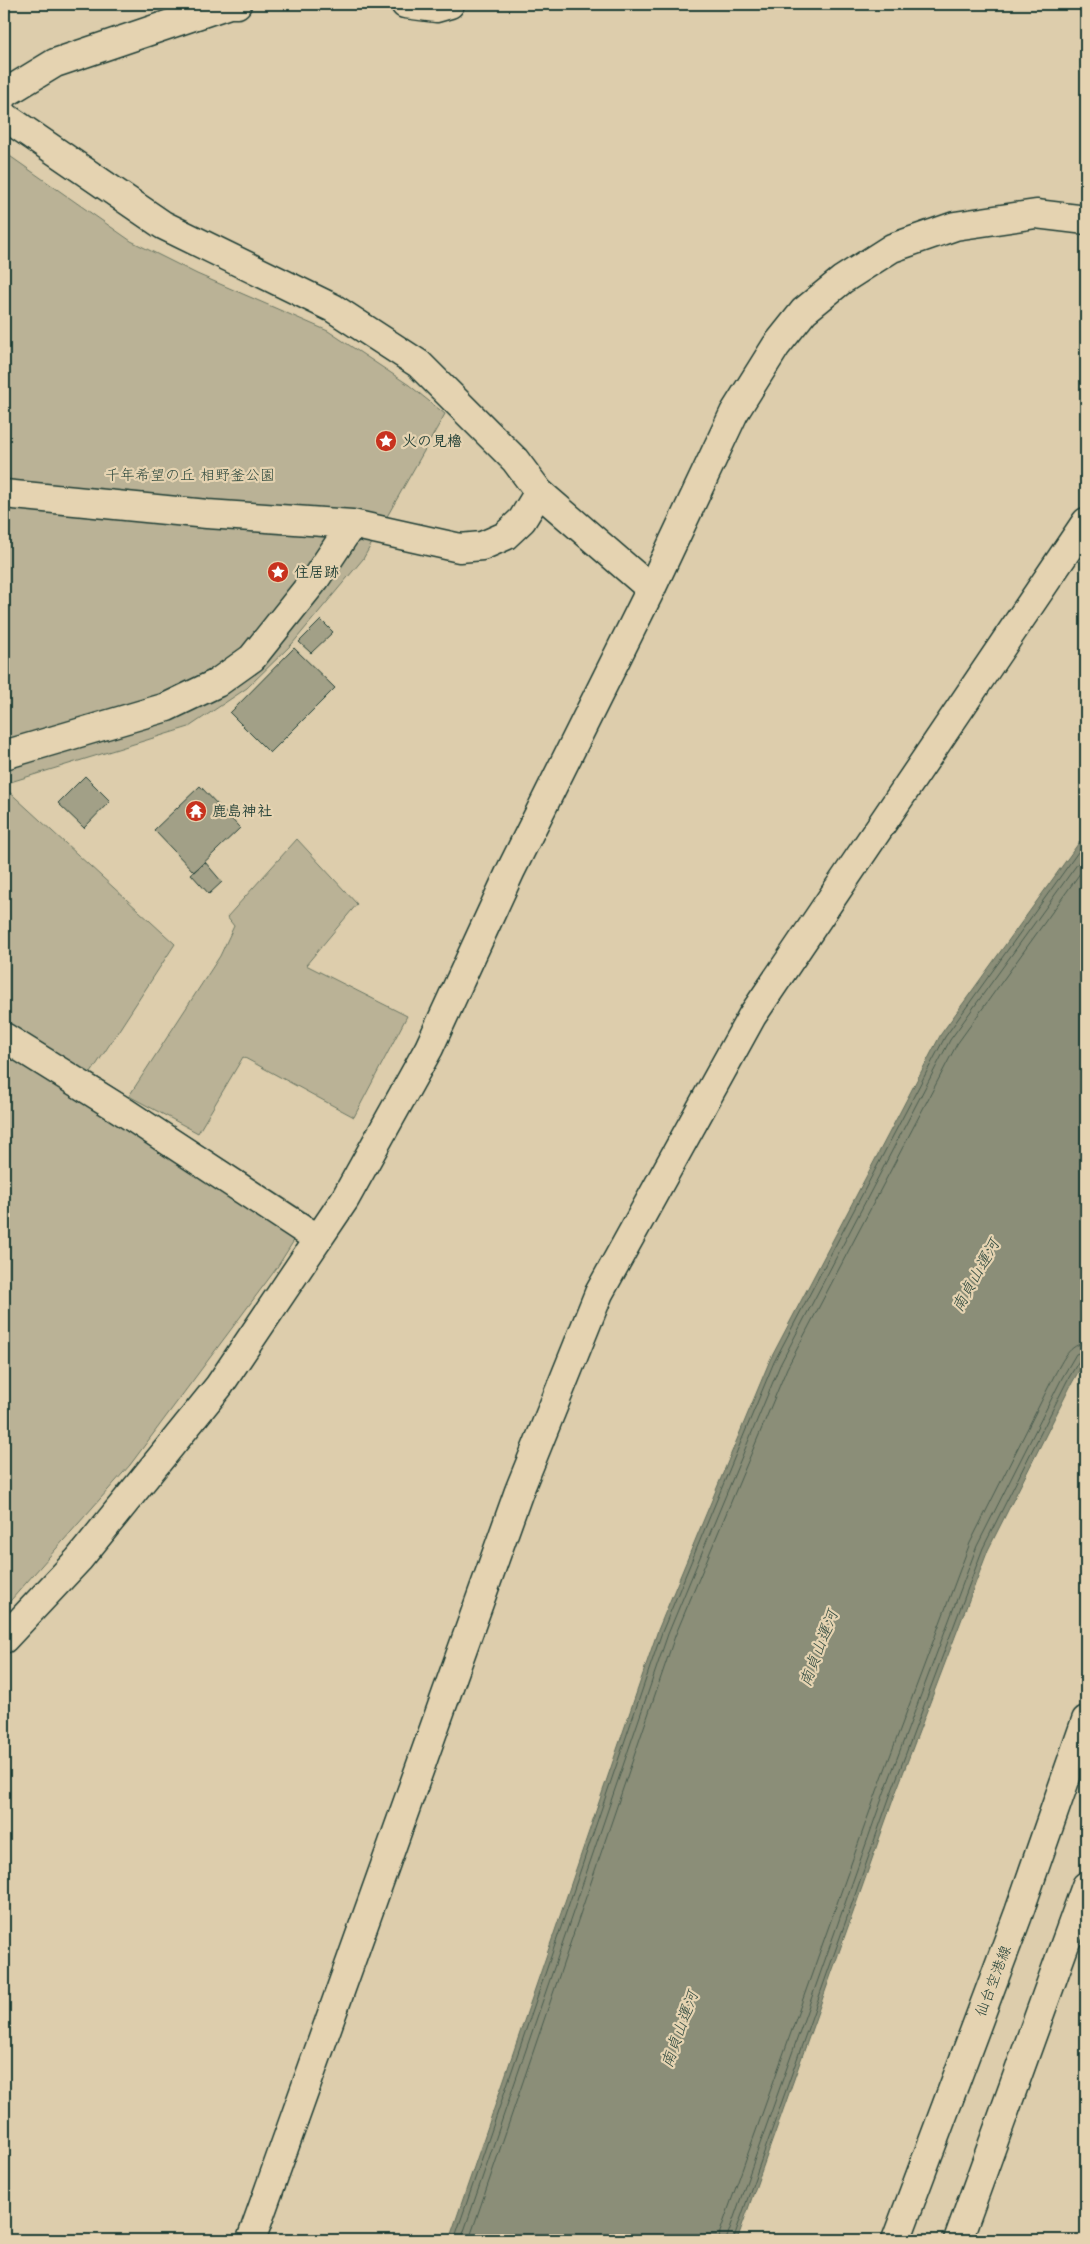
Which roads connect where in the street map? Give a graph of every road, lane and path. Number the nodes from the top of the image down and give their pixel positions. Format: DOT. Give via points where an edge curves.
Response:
graph roads {
  1 [pos="237,4"];
  2 [pos="404,4"];
  3 [pos="450,4"];
  4 [pos="4,94"];
  5 [pos="4,116"];
  6 [pos="1086,220"];
  7 [pos="539,492"];
  8 [pos="4,494"];
  9 [pos="1086,522"];
  10 [pos="352,524"];
  11 [pos="651,589"];
  12 [pos="4,755"];
  13 [pos="4,1037"];
  14 [pos="318,1239"];
  15 [pos="4,1639"];
  16 [pos="1086,1720"];
  17 [pos="1086,1886"];
  18 [pos="251,2240"];
  19 [pos="896,2240"];
  20 [pos="958,2240"];
  1 -- 4 [label="street" via="55,62"];
  2 -- 3 [label="street" via="436,8"];
  5 -- 7 [label="street" via="163,226 333,308 419,364 515,460"];
  6 -- 11 [label="street" via="1036,214 955,226 892,248 842,280 804,311 776,346 734,413"];
  7 -- 10 [label="street" via="522,520 505,536 482,546 460,548"];
  7 -- 11 [label="street"];
  8 -- 10 [label="street"];
  9 -- 18 [label="street" via="752,1016 599,1293 519,1491"];
  10 -- 12 [label="street" via="316,578 252,658 217,683 167,706"];
  11 -- 14 [label="street" via="512,870 429,1048 345,1199"];
  13 -- 14 [label="street"];
  14 -- 15 [label="street" via="219,1386 79,1559"];
  16 -- 19 [label="street, 仙台空港線" via="1018,1914"];
  17 -- 20 [label="street"];
}
